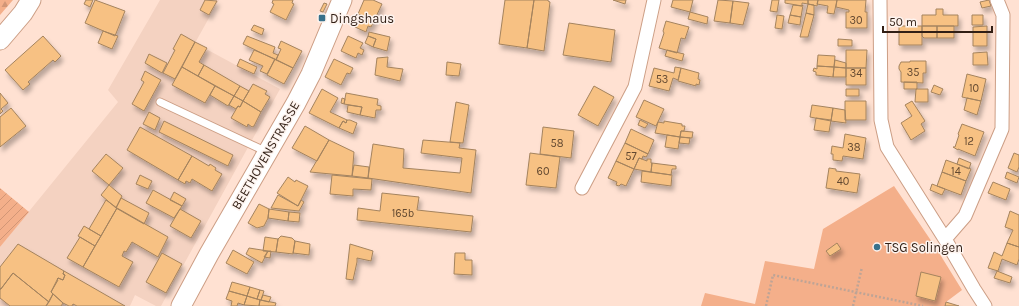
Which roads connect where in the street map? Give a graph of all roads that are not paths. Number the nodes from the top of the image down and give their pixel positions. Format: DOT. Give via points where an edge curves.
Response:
graph roads {
  1 [pos="31,0"];
  2 [pos="342,0"];
  3 [pos="654,0"];
  4 [pos="880,0"];
  5 [pos="997,0"];
  6 [pos="0,40"];
  7 [pos="160,102"];
  8 [pos="267,152"];
  9 [pos="582,188"];
  10 [pos="945,239"];
  11 [pos="181,306"];
  12 [pos="985,306"];
  1 -- 6 [label="main road"];
  2 -- 8 [label="main road, BEETHOVENSTRASSE" via="311,74"];
  3 -- 9 [label="street" via="635,87"];
  4 -- 10 [label="street" via="881,120 884,138 891,156"];
  5 -- 10 [label="street" via="1003,15 1002,129 965,216"];
  7 -- 8 [label="lane"];
  8 -- 11 [label="main road, BEETHOVENSTRASSE"];
  10 -- 12 [label="street"];
}
